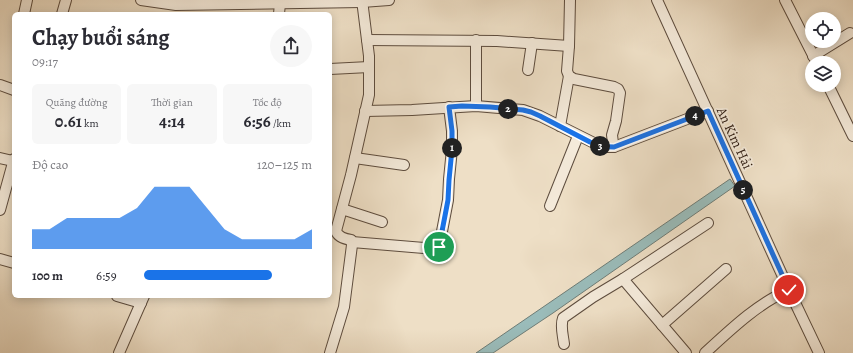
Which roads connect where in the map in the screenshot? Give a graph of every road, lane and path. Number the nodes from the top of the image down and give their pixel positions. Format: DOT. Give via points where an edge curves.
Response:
graph roads {
  1 [pos="27,0"];
  2 [pos="66,0"];
  3 [pos="141,0"];
  4 [pos="389,0"];
  5 [pos="570,0"];
  6 [pos="657,0"];
  7 [pos="785,0"];
  8 [pos="362,1"];
  9 [pos="227,2"];
  10 [pos="280,3"];
  11 [pos="208,9"];
  12 [pos="175,10"];
  13 [pos="24,12"];
  14 [pos="63,12"];
  15 [pos="279,12"];
  16 [pos="850,32"];
  17 [pos="367,40"];
  18 [pos="476,40"];
  19 [pos="532,43"];
  20 [pos="569,46"];
  21 [pos="813,56"];
  22 [pos="820,56"];
  23 [pos="369,67"];
  24 [pos="332,69"];
  25 [pos="528,70"];
  26 [pos="569,76"];
  27 [pos="0,85"];
  28 [pos="12,89"];
  29 [pos="831,92"];
  30 [pos="476,106"];
  31 [pos="449,107"];
  32 [pos="365,111"];
  33 [pos="708,111"];
  34 [pos="560,126"];
  35 [pos="578,136"];
  36 [pos="853,136"];
  37 [pos="614,147"];
  38 [pos="0,158"];
  39 [pos="355,158"];
  40 [pos="12,160"];
  41 [pos="404,165"];
  42 [pos="12,167"];
  43 [pos="550,206"];
  44 [pos="342,209"];
  45 [pos="0,210"];
  46 [pos="382,222"];
  47 [pos="708,224"];
  48 [pos="352,242"];
  49 [pos="0,259"];
  50 [pos="12,262"];
  51 [pos="726,269"];
  52 [pos="623,279"];
  53 [pos="789,290"];
  54 [pos="130,298"];
  55 [pos="142,300"];
  56 [pos="662,325"];
  57 [pos="564,344"];
  58 [pos="120,353"];
  59 [pos="330,353"];
  60 [pos="686,353"];
  61 [pos="705,353"];
  62 [pos="819,353"];
  1 -- 13 [label="street"];
  2 -- 14 [label="street"];
  3 -- 12 [label="street"];
  4 -- 8 [label="street"];
  5 -- 20 [label="street"];
  6 -- 33 [label="street, An Kim Hải"];
  7 -- 21 [label="street"];
  8 -- 10 [label="street"];
  8 -- 17 [label="street"];
  9 -- 10 [label="street"];
  9 -- 11 [label="street"];
  10 -- 15 [label="street"];
  11 -- 12 [label="street"];
  16 -- 22 [label="street"];
  17 -- 18 [label="street"];
  17 -- 23 [label="street"];
  18 -- 19 [label="street"];
  18 -- 30 [label="street"];
  19 -- 20 [label="street"];
  19 -- 25 [label="street"];
  20 -- 26 [label="street"];
  23 -- 24 [label="street"];
  23 -- 32 [label="street" via="369,94"];
  26 -- 34 [label="street"];
  26 -- 37 [label="street" via="618,89 620,93 612,135"];
  27 -- 28 [label="street"];
  29 -- 36 [label="street"];
  30 -- 31 [label="street"];
  30 -- 34 [label="street" via="531,112"];
  31 -- 32 [label="street"];
  31 -- 48 [label="street" via="452,149 448,200 439,247 436,249"];
  32 -- 39 [label="street"];
  33 -- 37 [label="street"];
  33 -- 53 [label="street, An Kim Hải"];
  34 -- 35 [label="street"];
  35 -- 37 [label="street" via="598,145"];
  35 -- 43 [label="street"];
  38 -- 40 [label="street"];
  39 -- 41 [label="street"];
  39 -- 44 [label="street"];
  42 -- 45 [label="street"];
  44 -- 46 [label="street"];
  44 -- 48 [label="street" via="336,233"];
  47 -- 52 [label="street"];
  48 -- 59 [label="street" via="344,307"];
  49 -- 50 [label="street"];
  51 -- 56 [label="street"];
  52 -- 56 [label="street"];
  52 -- 57 [label="street" via="563,318"];
  53 -- 61 [label="street" via="764,303"];
  53 -- 62 [label="street, An Kim Hải"];
  54 -- 55 [label="street"];
  55 -- 58 [label="street"];
  56 -- 60 [label="street"];
}
